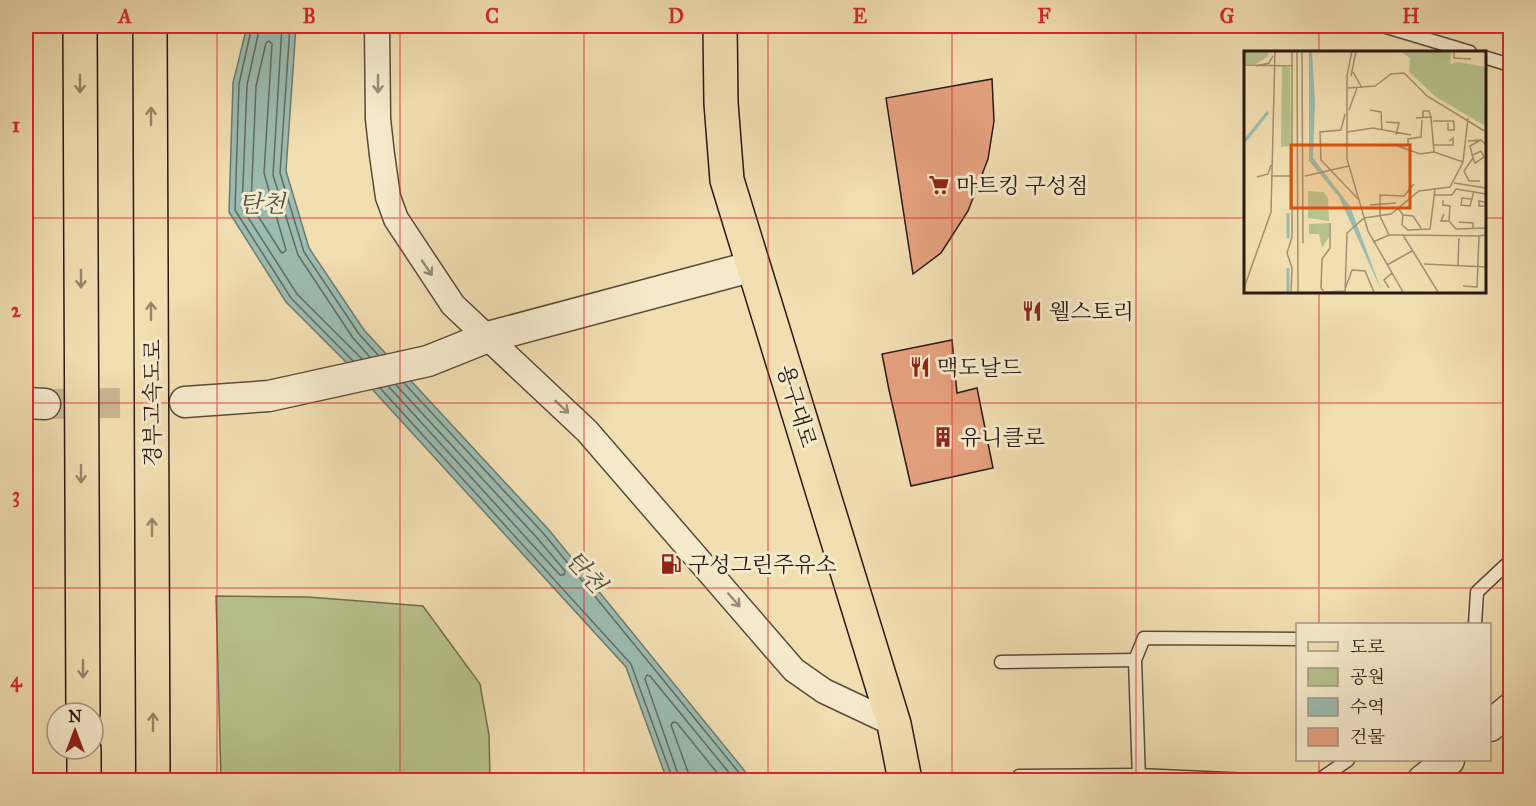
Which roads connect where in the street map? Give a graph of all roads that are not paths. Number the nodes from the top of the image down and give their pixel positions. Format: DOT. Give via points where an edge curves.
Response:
graph roads {
  1 [pos="80,26"];
  2 [pos="150,26"];
  3 [pos="377,26"];
  4 [pos="720,26"];
  5 [pos="1383,26"];
  6 [pos="1467,51"];
  7 [pos="1485,57"];
  8 [pos="1510,65"];
  9 [pos="754,266"];
  10 [pos="488,337"];
  11 [pos="184,402"];
  12 [pos="1510,561"];
  13 [pos="1475,623"];
  14 [pos="1296,639"];
  15 [pos="1135,660"];
  16 [pos="1001,662"];
  17 [pos="83,701"];
  18 [pos="1510,709"];
  19 [pos="894,724"];
  20 [pos="1491,725"];
  21 [pos="84,761"];
  22 [pos="1345,761"];
  23 [pos="1447,761"];
  24 [pos="1019,776"];
  25 [pos="1139,778"];
  26 [pos="84,780"];
  27 [pos="153,780"];
  28 [pos="905,780"];
  29 [pos="1250,780"];
  30 [pos="1319,780"];
  31 [pos="1423,780"];
  1 -- 17 [label="main road, one-way"];
  27 -- 2 [label="main road, 경부고속도로, one-way"];
  3 -- 10 [label="street, one-way" via="378,119 388,197 396,219 453,305"];
  4 -- 9 [label="main road, 용구대로" via="727,180"];
  5 -- 6 [label="lane"];
  7 -- 8 [label="lane"];
  9 -- 10 [label="street"];
  9 -- 19 [label="main road, 용구대로"];
  10 -- 11 [label="street" via="428,361 269,396"];
  10 -- 19 [label="street, one-way" via="587,431 794,670 824,692"];
  12 -- 13 [label="lane" via="1477,592"];
  14 -- 15 [label="lane" via="1144,638"];
  15 -- 16 [label="lane"];
  15 -- 25 [label="lane"];
  18 -- 20 [label="street"];
  19 -- 28 [label="main road, 용구대로"];
  21 -- 26 [label="main road"];
  22 -- 30 [label="lane"];
  23 -- 31 [label="street"];
  24 -- 25 [label="lane"];
  25 -- 29 [label="lane"];
}
